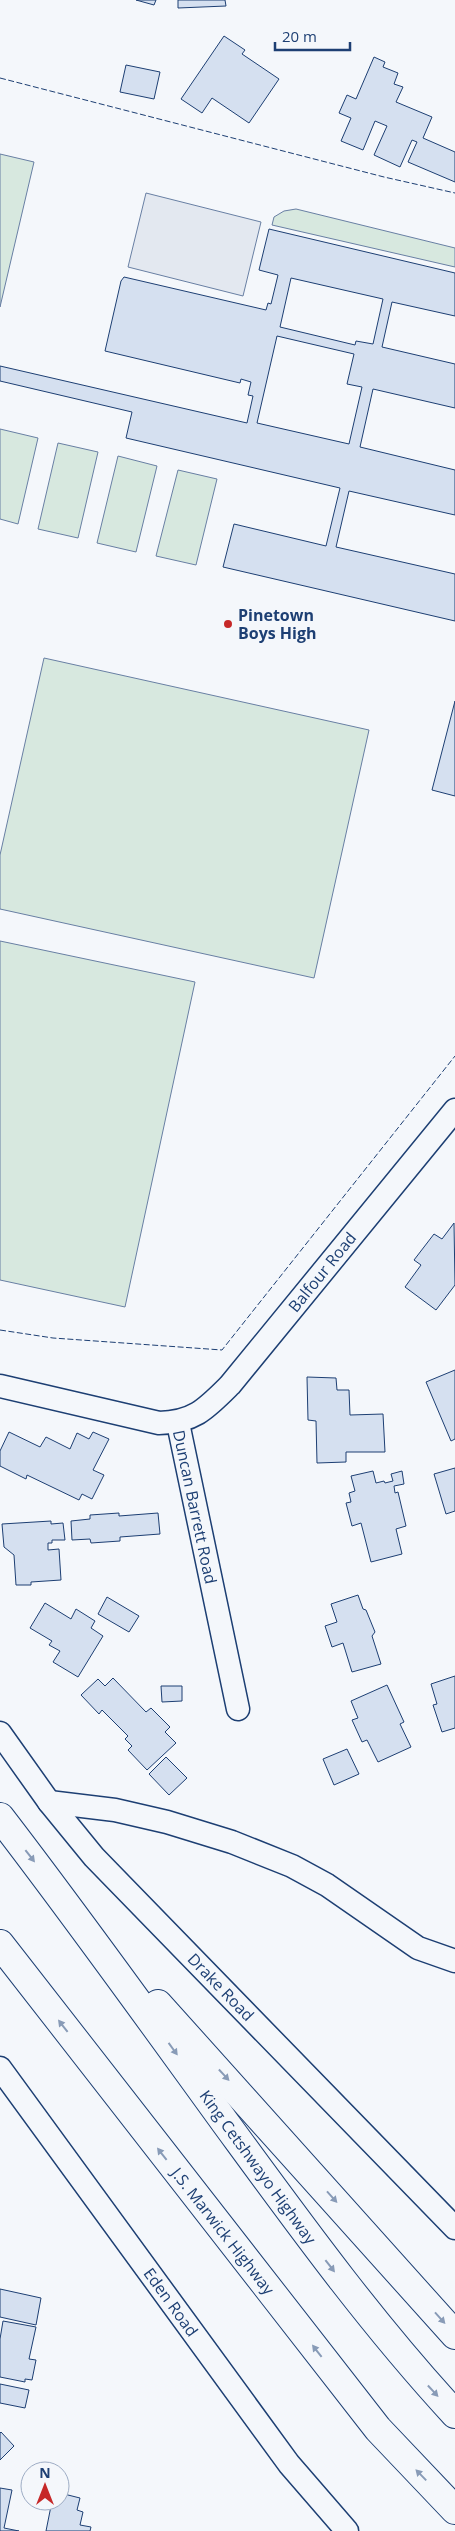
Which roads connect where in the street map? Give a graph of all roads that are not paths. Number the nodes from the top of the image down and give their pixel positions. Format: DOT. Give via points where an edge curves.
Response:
graph roads {
  1 [pos="455,1110"];
  2 [pos="0,1386"];
  3 [pos="178,1423"];
  4 [pos="238,1710"];
  5 [pos="0,1733"];
  6 [pos="49,1802"];
  7 [pos="0,1817"];
  8 [pos="72,1911"];
  9 [pos="0,1944"];
  10 [pos="455,1961"];
  11 [pos="0,2068"];
  12 [pos="455,2228"];
  13 [pos="455,2335"];
  14 [pos="455,2414"];
  15 [pos="455,2510"];
  16 [pos="347,2531"];
  1 -- 3 [label="street, Balfour Road" via="230,1386 200,1412"];
  2 -- 3 [label="street, Duncan Barrett Road" via="159,1423"];
  3 -- 4 [label="street, Duncan Barrett Road"];
  5 -- 6 [label="street, Drake Road"];
  6 -- 10 [label="street" via="115,1810 232,1842 292,1866 327,1885 418,1948"];
  6 -- 12 [label="street, Drake Road" via="94,1858"];
  7 -- 8 [label="highway, one-way"];
  8 -- 13 [label="highway, one-way" via="234,2086"];
  8 -- 14 [label="highway, King Cetshwayo Highway, one-way" via="329,2265 409,2365"];
  15 -- 9 [label="highway, J.S. Marwick Highway, one-way" via="378,2430"];
  11 -- 16 [label="street, Eden Road" via="289,2464"];
}
